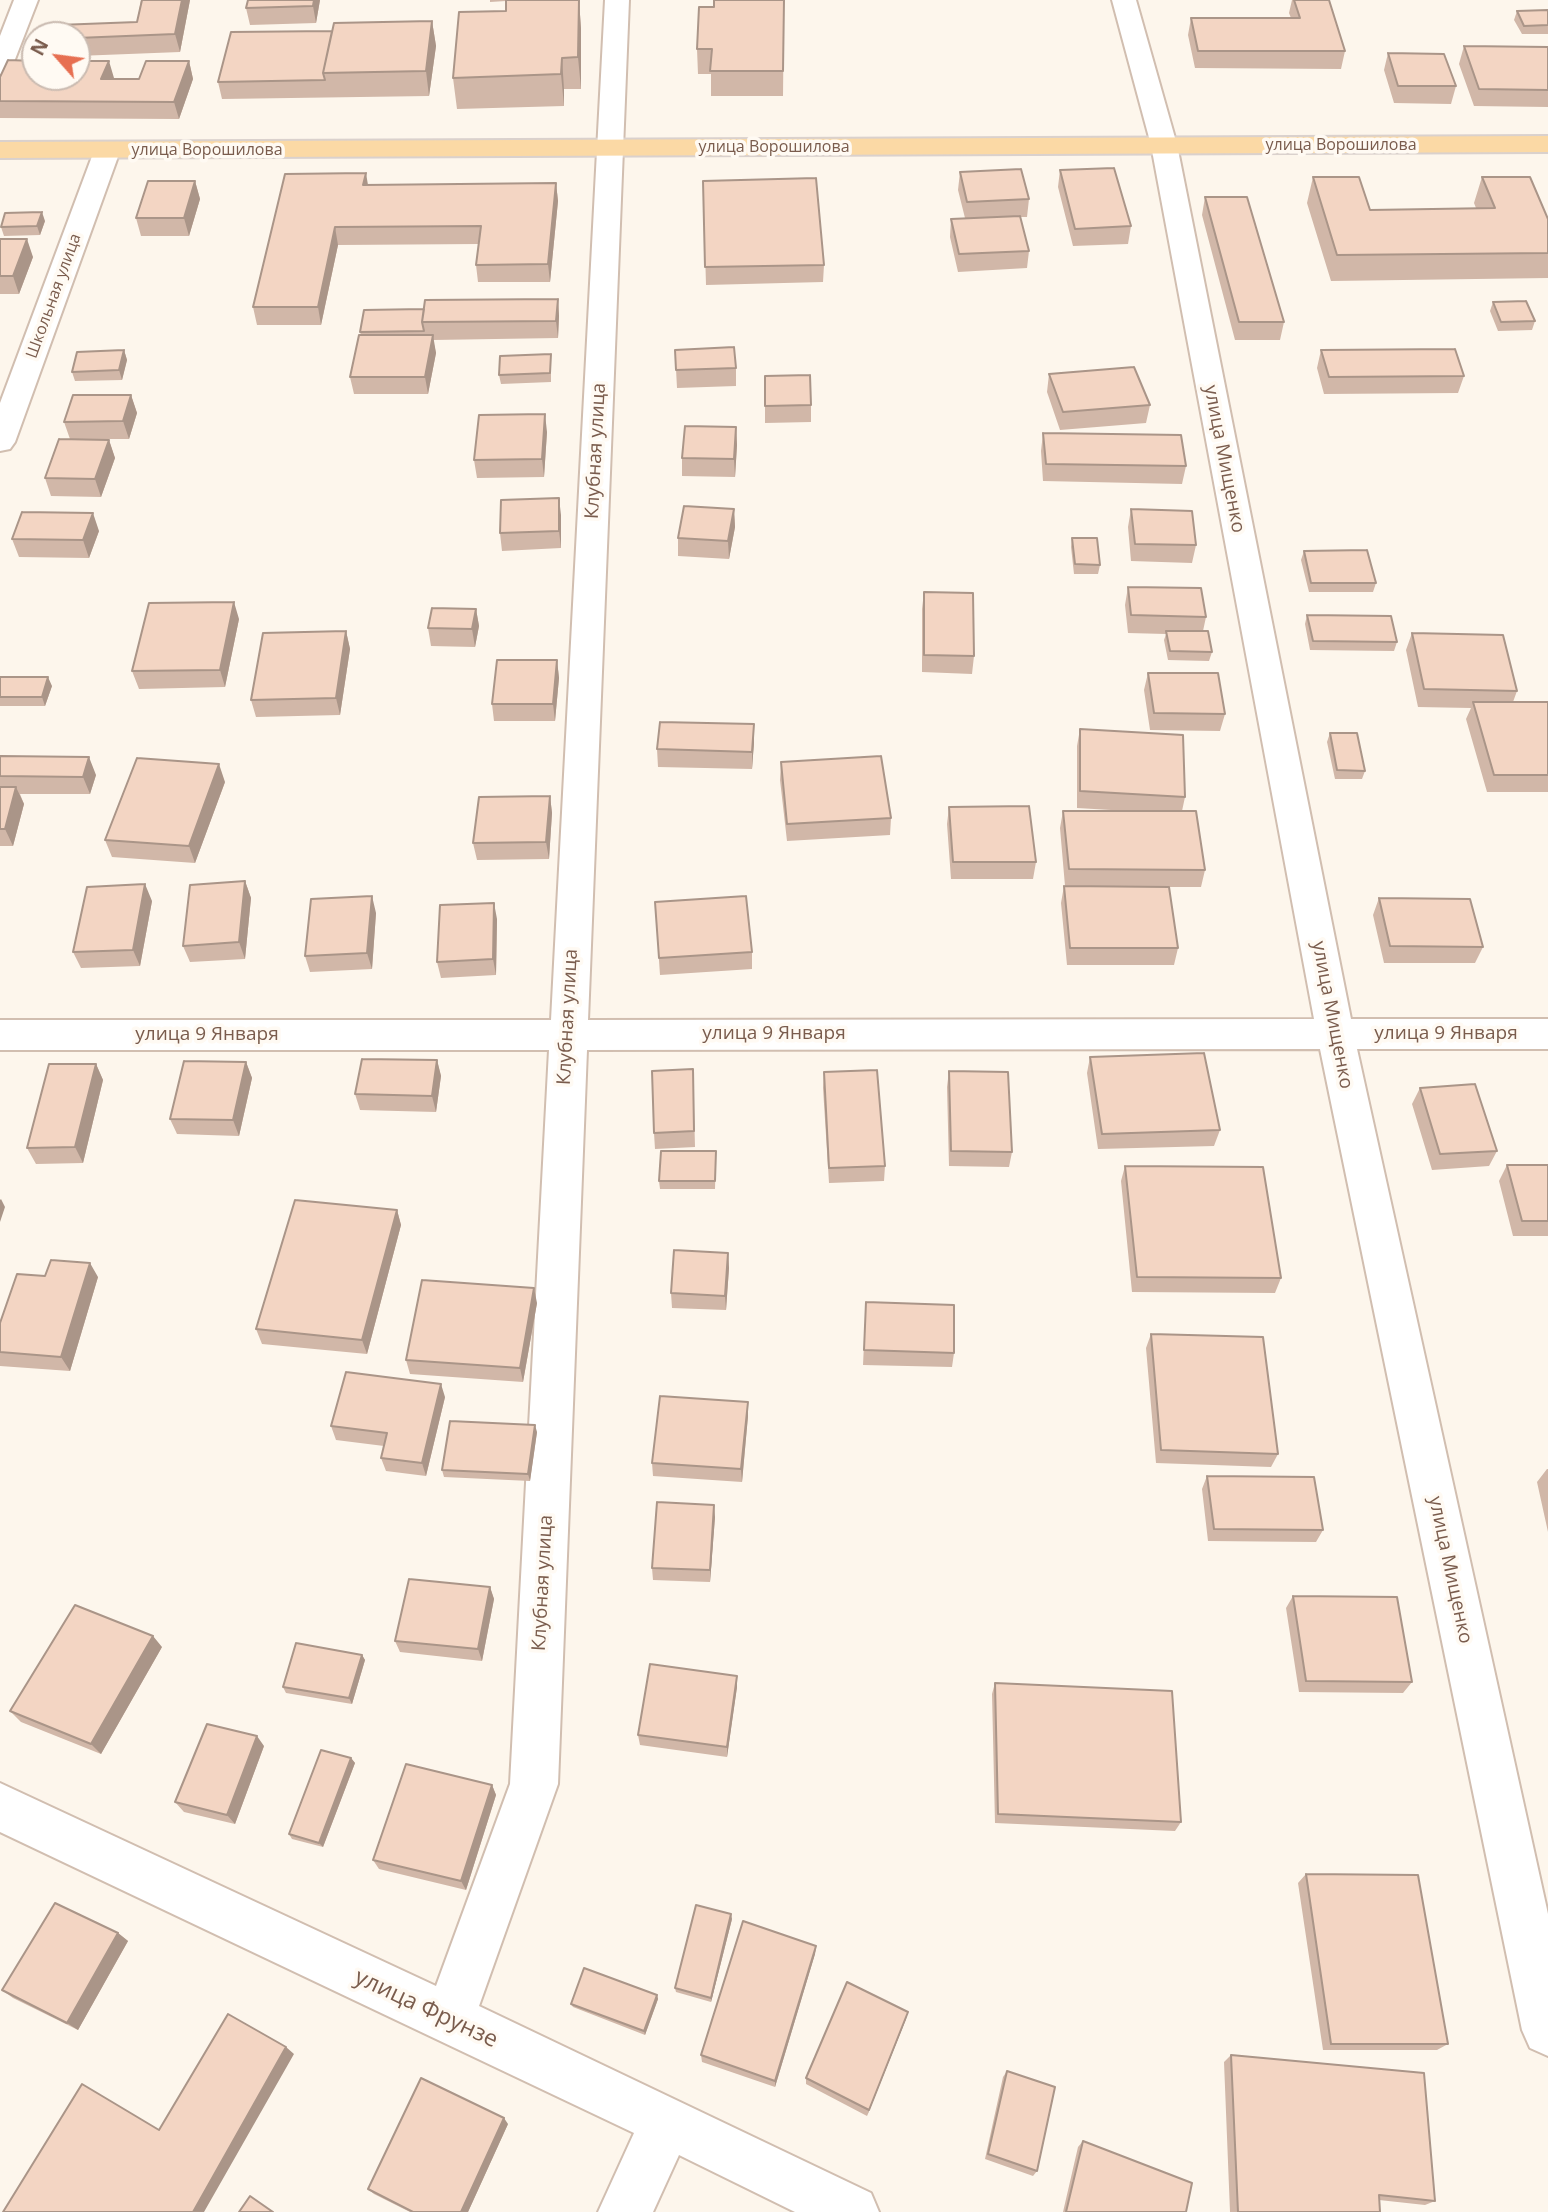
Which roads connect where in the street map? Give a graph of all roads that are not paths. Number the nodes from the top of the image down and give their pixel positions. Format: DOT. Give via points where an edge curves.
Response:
graph roads {
  1 [pos="26,0"];
  2 [pos="617,0"];
  3 [pos="1124,0"];
  4 [pos="0,67"];
  5 [pos="1548,144"];
  6 [pos="1164,145"];
  7 [pos="610,148"];
  8 [pos="0,150"];
  9 [pos="107,151"];
  10 [pos="0,442"];
  11 [pos="1335,1033"];
  12 [pos="1548,1034"];
  13 [pos="0,1035"];
  14 [pos="567,1035"];
  15 [pos="0,1807"];
  16 [pos="449,2020"];
  17 [pos="1548,2030"];
  18 [pos="667,2121"];
  19 [pos="625,2212"];
  20 [pos="852,2212"];
  1 -- 4 [label="street"];
  2 -- 7 [label="street, Клубная улица"];
  3 -- 6 [label="street, улица Мищенко"];
  5 -- 6 [label="main road, улица Ворошилова"];
  6 -- 7 [label="main road, улица Ворошилова"];
  6 -- 11 [label="street, улица Мищенко"];
  7 -- 9 [label="main road, улица Ворошилова"];
  7 -- 14 [label="street, Клубная улица"];
  8 -- 9 [label="main road, улица Ворошилова"];
  9 -- 10 [label="street, Школьная улица"];
  11 -- 12 [label="street, улица 9 Января"];
  11 -- 14 [label="street, улица 9 Января"];
  11 -- 17 [label="street, улица Мищенко"];
  13 -- 14 [label="street, улица 9 Января"];
  14 -- 16 [label="street, Клубная улица" via="534,1784"];
  15 -- 16 [label="street, улица Фрунзе"];
  16 -- 18 [label="street, улица Фрунзе"];
  18 -- 19 [label="street"];
  18 -- 20 [label="street, улица Фрунзе"];
}
